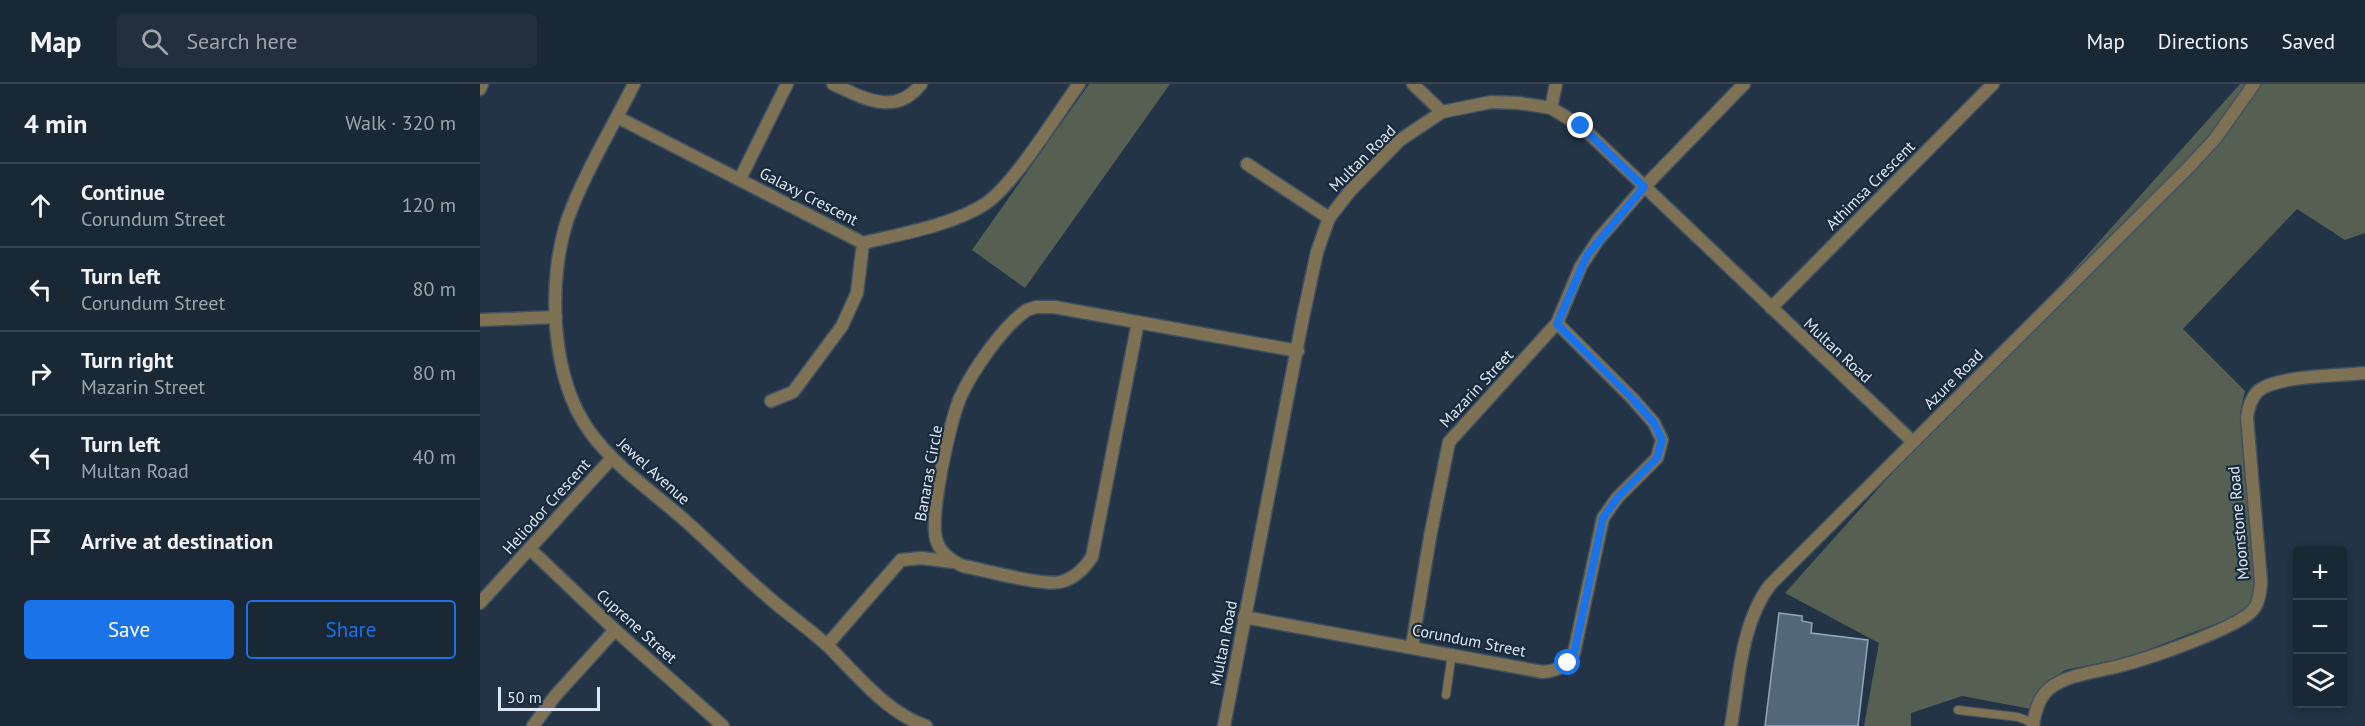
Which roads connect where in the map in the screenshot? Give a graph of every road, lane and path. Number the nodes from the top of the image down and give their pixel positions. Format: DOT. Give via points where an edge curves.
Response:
graph roads {
  1 [pos="482,84"];
  2 [pos="634,84"];
  3 [pos="787,84"];
  4 [pos="833,84"];
  5 [pos="921,84"];
  6 [pos="1079,84"];
  7 [pos="1413,84"];
  8 [pos="1556,84"];
  9 [pos="1744,84"];
  10 [pos="1994,84"];
  11 [pos="2254,84"];
  12 [pos="480,88"];
  13 [pos="1551,108"];
  14 [pos="1442,112"];
  15 [pos="617,117"];
  16 [pos="1247,164"];
  17 [pos="740,179"];
  18 [pos="1644,187"];
  19 [pos="1329,218"];
  20 [pos="863,243"];
  21 [pos="1771,308"];
  22 [pos="556,317"];
  23 [pos="480,320"];
  24 [pos="1138,322"];
  25 [pos="1557,324"];
  26 [pos="1298,351"];
  27 [pos="2365,373"];
  28 [pos="771,401"];
  29 [pos="1913,442"];
  30 [pos="612,458"];
  31 [pos="530,549"];
  32 [pos="953,562"];
  33 [pos="480,603"];
  34 [pos="1245,617"];
  35 [pos="615,630"];
  36 [pos="827,645"];
  37 [pos="1412,646"];
  38 [pos="1452,654"];
  39 [pos="1446,694"];
  40 [pos="1958,710"];
  41 [pos="2033,724"];
  42 [pos="922,725"];
  43 [pos="533,726"];
  44 [pos="723,726"];
  45 [pos="1224,726"];
  46 [pos="1731,726"];
  1 -- 12 [label="street"];
  2 -- 15 [label="street, Jewel Avenue"];
  3 -- 17 [label="street"];
  4 -- 5 [label="street" via="882,104 903,100"];
  6 -- 20 [label="street, Galaxy Crescent" via="1004,186 985,204 928,226"];
  7 -- 14 [label="street"];
  8 -- 13 [label="street"];
  9 -- 18 [label="street, Mazarin Street"];
  10 -- 21 [label="street, Athimsa Crescent"];
  11 -- 29 [label="street, Azure Road" via="2216,139"];
  13 -- 14 [label="street, Multan Road" via="1505,102"];
  13 -- 18 [label="street, Multan Road" via="1581,126"];
  14 -- 19 [label="street, Multan Road" via="1400,140"];
  15 -- 17 [label="street, Galaxy Crescent"];
  15 -- 22 [label="street, Jewel Avenue" via="568,219 557,267"];
  16 -- 19 [label="street"];
  17 -- 20 [label="street, Galaxy Crescent"];
  18 -- 21 [label="street, Multan Road"];
  18 -- 25 [label="street, Mazarin Street" via="1587,255"];
  19 -- 26 [label="street, Multan Road" via="1317,252"];
  20 -- 28 [label="street" via="857,293 842,326 793,392"];
  21 -- 29 [label="street, Multan Road"];
  22 -- 23 [label="street"];
  22 -- 30 [label="street, Jewel Avenue" via="571,397 589,431"];
  24 -- 26 [label="street, Banaras Circle"];
  24 -- 32 [label="street" via="1092,557 1085,568 1068,579 1049,582"];
  24 -- 32 [label="street, Banaras Circle" via="1036,307 1022,314 998,341 966,386 951,429 934,523 937,542"];
  25 -- 37 [label="street, Mazarin Street" via="1449,442"];
  25 -- 38 [label="street, Corundum Street" via="1654,423 1662,440 1660,452 1603,518 1574,653 1568,663 1543,672"];
  26 -- 34 [label="street, Multan Road"];
  27 -- 41 [label="street, Moonstone Road" via="2277,383 2258,391 2251,401 2247,427 2261,582 2252,612 2177,647 2064,680 2041,698"];
  29 -- 46 [label="street, Azure Road" via="1764,593 1750,626"];
  30 -- 31 [label="street, Heliodor Crescent"];
  30 -- 36 [label="street, Jewel Avenue" via="766,596"];
  31 -- 33 [label="street, Heliodor Crescent"];
  31 -- 35 [label="street, Cuprene Street"];
  32 -- 36 [label="street" via="901,560"];
  34 -- 37 [label="street, Corundum Street"];
  34 -- 45 [label="street, Multan Road"];
  35 -- 43 [label="street"];
  35 -- 44 [label="street, Cuprene Street"];
  36 -- 42 [label="street, Jewel Avenue" via="886,702"];
  37 -- 38 [label="street, Corundum Street"];
  38 -- 39 [label="lane"];
  40 -- 41 [label="lane" via="2018,717"];
}
